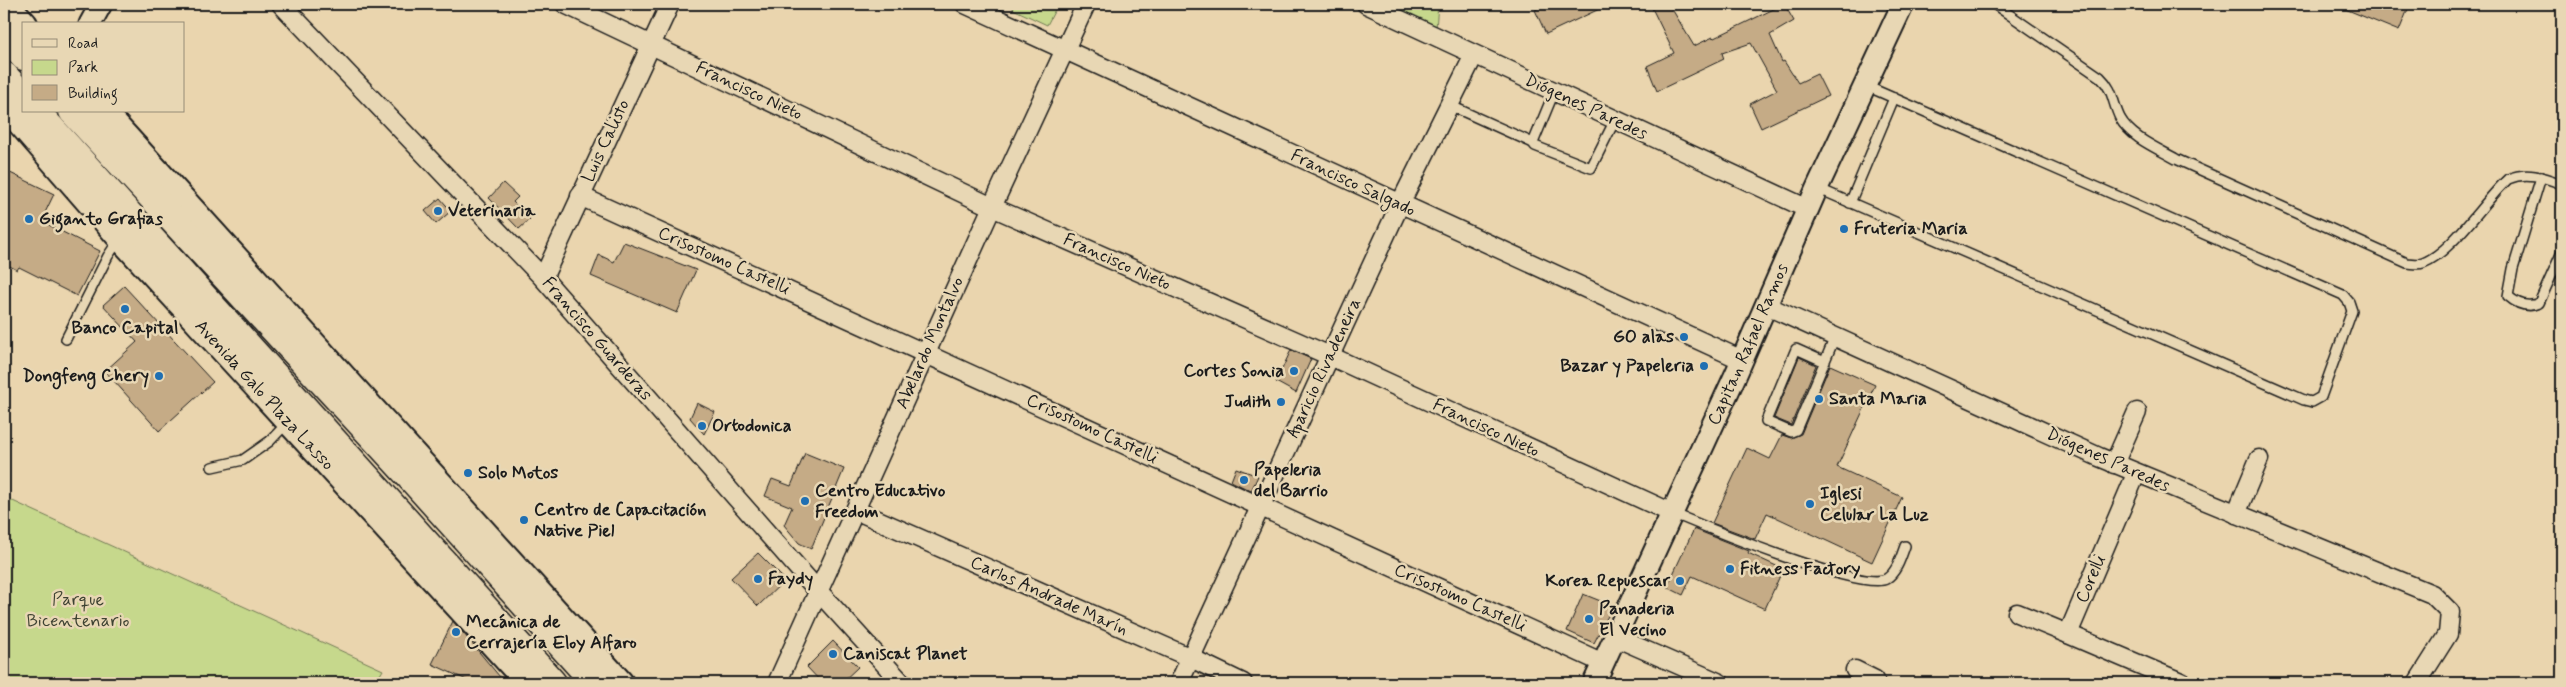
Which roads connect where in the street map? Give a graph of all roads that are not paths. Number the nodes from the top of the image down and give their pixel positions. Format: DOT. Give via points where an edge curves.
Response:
graph roads {
  1 [pos="8,4"];
  2 [pos="282,4"];
  3 [pos="565,4"];
  4 [pos="670,4"];
  5 [pos="965,4"];
  6 [pos="1086,4"];
  7 [pos="1366,4"];
  8 [pos="1903,4"];
  9 [pos="1994,4"];
  10 [pos="24,22"];
  11 [pos="4,34"];
  12 [pos="652,45"];
  13 [pos="1066,50"];
  14 [pos="22,54"];
  15 [pos="1474,55"];
  16 [pos="4,76"];
  17 [pos="1864,85"];
  18 [pos="1554,92"];
  19 [pos="1894,98"];
  20 [pos="22,100"];
  21 [pos="4,105"];
  22 [pos="1450,105"];
  23 [pos="22,111"];
  24 [pos="74,112"];
  25 [pos="105,112"];
  26 [pos="33,114"];
  27 [pos="1615,120"];
  28 [pos="1533,143"];
  29 [pos="2541,177"];
  30 [pos="2562,184"];
  31 [pos="1817,188"];
  32 [pos="580,196"];
  33 [pos="1850,203"];
  34 [pos="1400,204"];
  35 [pos="992,207"];
  36 [pos="1808,209"];
  37 [pos="120,238"];
  38 [pos="2562,252"];
  39 [pos="543,278"];
  40 [pos="1765,305"];
  41 [pos="1835,337"];
  42 [pos="66,339"];
  43 [pos="926,352"];
  44 [pos="1330,356"];
  45 [pos="1742,360"];
  46 [pos="1825,362"];
  47 [pos="2137,412"];
  48 [pos="288,422"];
  49 [pos="2259,460"];
  50 [pos="2114,464"];
  51 [pos="212,467"];
  52 [pos="2136,474"];
  53 [pos="1260,507"];
  54 [pos="855,510"];
  55 [pos="1672,513"];
  56 [pos="2236,514"];
  57 [pos="1906,546"];
  58 [pos="819,592"];
  59 [pos="2016,613"];
  60 [pos="2068,634"];
  61 [pos="1615,637"];
  62 [pos="1191,658"];
  63 [pos="1603,663"];
  64 [pos="1855,670"];
  65 [pos="528,683"];
  66 [pos="552,683"];
  67 [pos="596,683"];
  68 [pos="621,683"];
  69 [pos="777,683"];
  70 [pos="902,683"];
  71 [pos="1179,683"];
  72 [pos="1243,683"];
  73 [pos="1594,683"];
  74 [pos="1720,683"];
  75 [pos="1876,683"];
  76 [pos="2183,683"];
  77 [pos="2417,683"];
  1 -- 10 [label="main road"];
  2 -- 39 [label="street, Francisco Guarderas"];
  3 -- 12 [label="street, Francisco Nieto"];
  4 -- 12 [label="street, Luis Calisto"];
  5 -- 13 [label="street, Francisco Salgado"];
  6 -- 13 [label="street, Abelardo Montalvo"];
  7 -- 15 [label="street, Diógenes Paredes"];
  8 -- 17 [label="street, Capitan Rafael Ramos"];
  9 -- 29 [label="lane" via="2100,77 2110,87 2121,119 2135,135 2149,144 2407,263 2421,264 2432,258 2453,240 2508,179 2518,175"];
  11 -- 14 [label="main road"];
  12 -- 32 [label="street, Luis Calisto"];
  12 -- 35 [label="street, Francisco Nieto"];
  13 -- 34 [label="street, Francisco Salgado"];
  13 -- 35 [label="street, Abelardo Montalvo"];
  15 -- 18 [label="street, Diógenes Paredes"];
  15 -- 22 [label="street, Aparicio Rivadeneira"];
  16 -- 20 [label="main road, Avenida Galo Plaza Lasso"];
  17 -- 19 [label="lane"];
  17 -- 31 [label="street, Capitan Rafael Ramos"];
  18 -- 27 [label="street, Diógenes Paredes"];
  18 -- 28 [label="lane"];
  19 -- 33 [label="lane"];
  19 -- 33 [label="lane" via="2343,295 2352,311 2321,397 2312,402 2304,400"];
  21 -- 23 [label="main road, Avenida Galo Plaza Lasso"];
  22 -- 28 [label="lane"];
  22 -- 34 [label="street, Aparicio Rivadeneira"];
  24 -- 67 [label="main road"];
  25 -- 68 [label="main road"];
  26 -- 37 [label="main road, Avenida Galo Plaza Lasso"];
  26 -- 66 [label="main road, Avenida Galo Plaza Lasso"];
  27 -- 28 [label="lane" via="1591,168"];
  27 -- 36 [label="street, Diógenes Paredes"];
  29 -- 30 [label="lane"];
  29 -- 38 [label="lane" via="2508,296 2525,306 2539,303"];
  31 -- 33 [label="lane"];
  31 -- 36 [label="street, Capitan Rafael Ramos"];
  32 -- 39 [label="street, Luis Calisto"];
  32 -- 43 [label="street, Crisostomo Castelli"];
  34 -- 44 [label="street, Aparicio Rivadeneira"];
  34 -- 45 [label="street, Francisco Salgado"];
  35 -- 43 [label="street, Abelardo Montalvo"];
  35 -- 44 [label="street, Francisco Nieto"];
  36 -- 40 [label="street, Capitan Rafael Ramos"];
  37 -- 42 [label="lane"];
  37 -- 48 [label="main road, Avenida Galo Plaza Lasso"];
  39 -- 58 [label="street, Francisco Guarderas"];
  40 -- 41 [label="street, Diógenes Paredes"];
  40 -- 45 [label="street, Capitan Rafael Ramos"];
  41 -- 46 [label="lane"];
  41 -- 50 [label="street, Diógenes Paredes"];
  43 -- 53 [label="street, Crisostomo Castelli"];
  43 -- 54 [label="street, Abelardo Montalvo"];
  44 -- 53 [label="street, Aparicio Rivadeneira"];
  44 -- 55 [label="street, Francisco Nieto"];
  45 -- 55 [label="street, Capitan Rafael Ramos"];
  46 -- 46 [label="lane" via="1796,430 1791,432 1766,421 1796,349"];
  47 -- 50 [label="street"];
  48 -- 51 [label="lane" via="270,441 243,460"];
  48 -- 65 [label="main road, Avenida Galo Plaza Lasso"];
  49 -- 56 [label="street"];
  50 -- 52 [label="street, Diógenes Paredes"];
  52 -- 56 [label="street, Diógenes Paredes"];
  52 -- 60 [label="street, Corelli"];
  53 -- 62 [label="street, Aparicio Rivadeneira"];
  53 -- 63 [label="street, Crisostomo Castelli"];
  54 -- 58 [label="street, Abelardo Montalvo"];
  54 -- 62 [label="street, Carlos Andrade Marín"];
  55 -- 57 [label="lane" via="1768,551 1844,575 1875,581 1891,574"];
  55 -- 61 [label="street, Capitan Rafael Ramos"];
  56 -- 77 [label="street, Diógenes Paredes" via="2432,594 2450,612 2448,634"];
  58 -- 69 [label="street, Abelardo Montalvo"];
  58 -- 70 [label="street, Francisco Guarderas"];
  59 -- 60 [label="street"];
  60 -- 76 [label="street"];
  61 -- 63 [label="street, Capitan Rafael Ramos"];
  61 -- 74 [label="street"];
  62 -- 71 [label="street, Aparicio Rivadeneira"];
  62 -- 72 [label="street, Carlos Andrade Marín"];
  63 -- 73 [label="street, Capitan Rafael Ramos"];
  64 -- 75 [label="street"];
}
